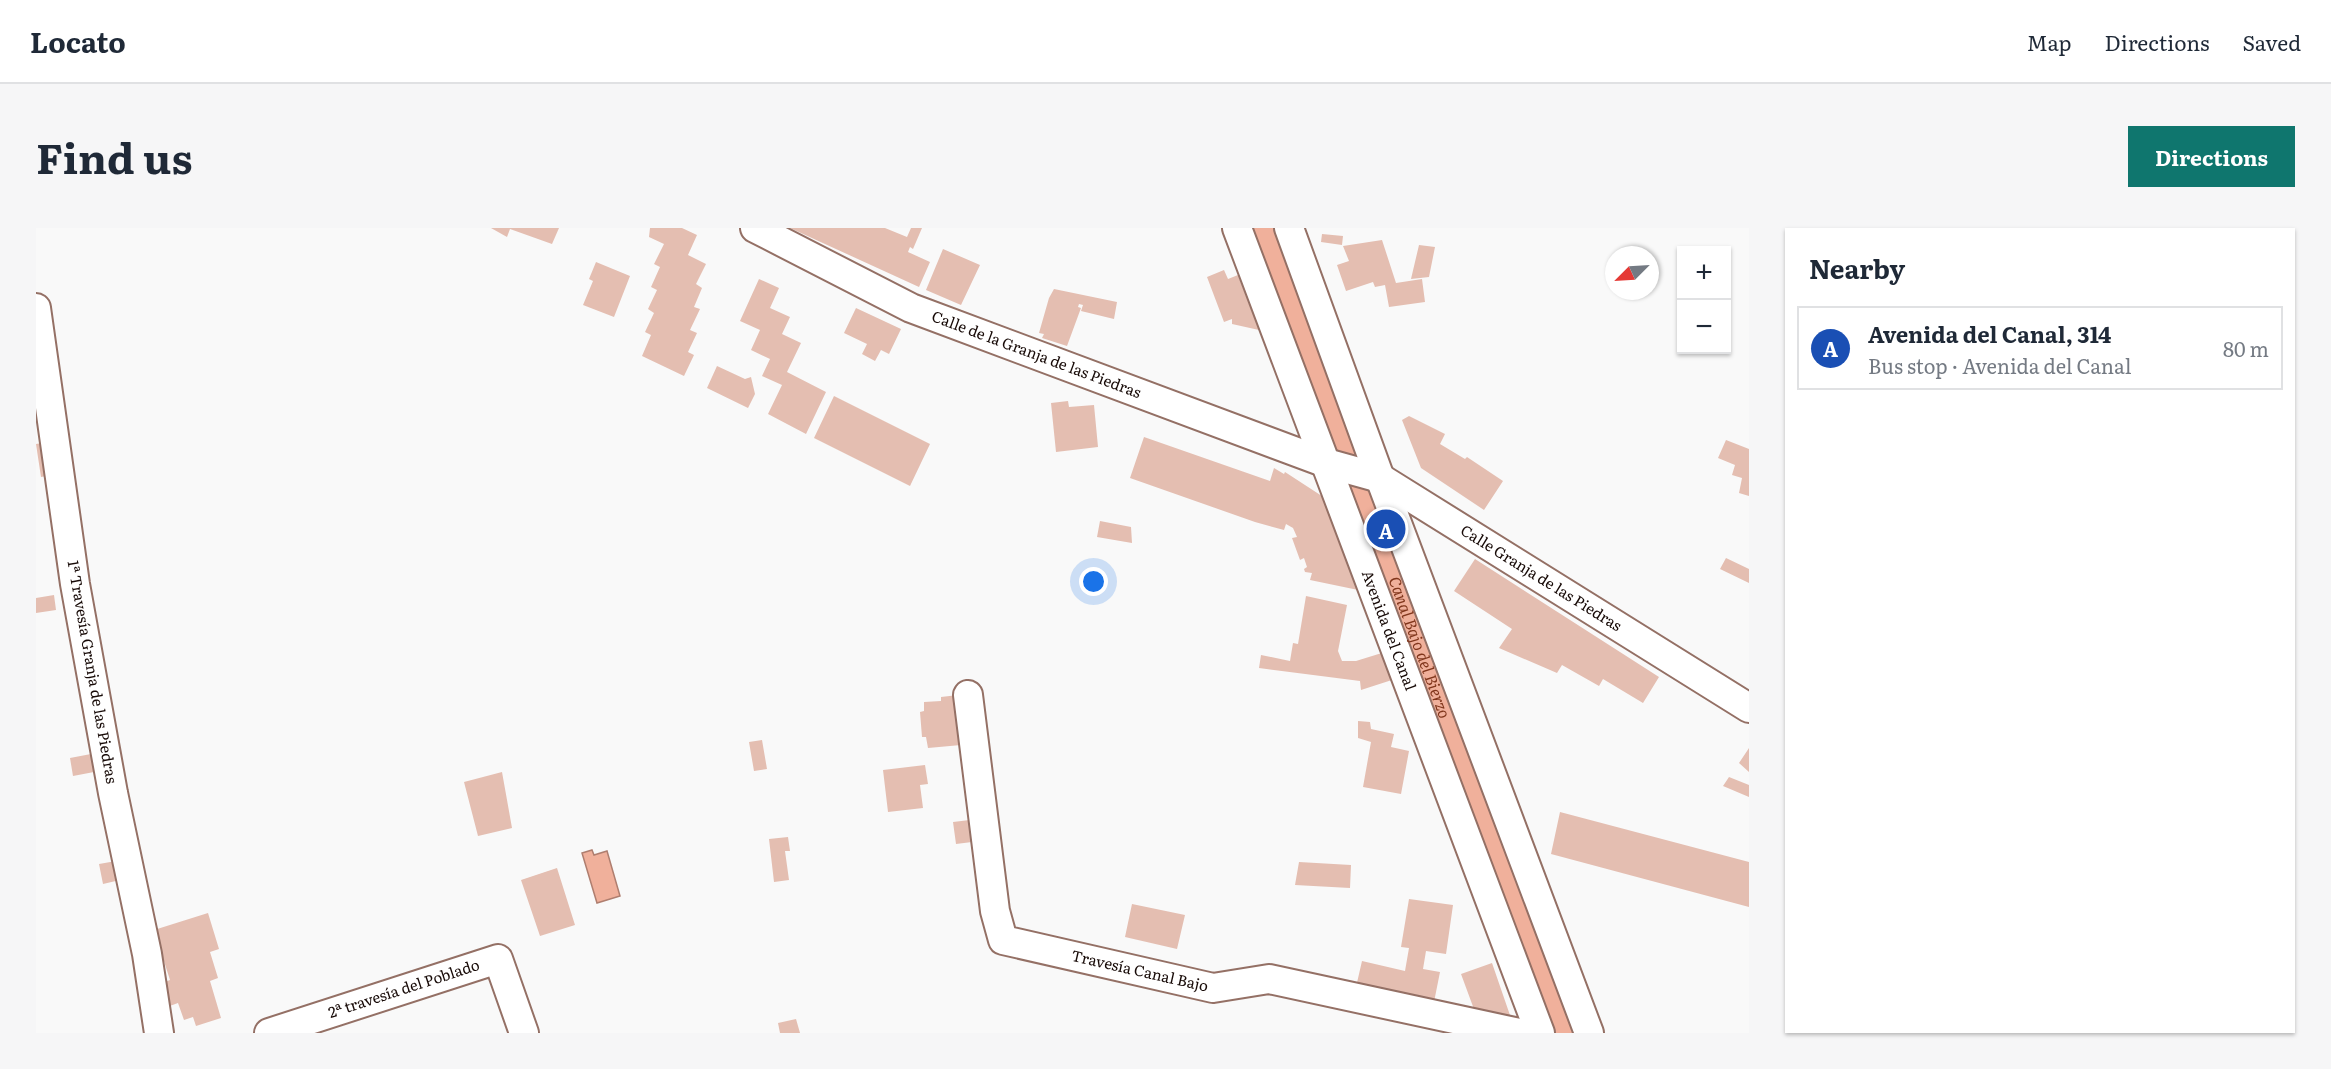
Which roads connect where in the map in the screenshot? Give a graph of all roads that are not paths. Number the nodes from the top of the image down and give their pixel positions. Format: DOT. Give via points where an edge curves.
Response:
graph roads {
  1 [pos="755,228"];
  2 [pos="1237,228"];
  3 [pos="1289,228"];
  4 [pos="36,308"];
  5 [pos="1326,463"];
  6 [pos="1380,478"];
  7 [pos="968,695"];
  8 [pos="1749,708"];
  9 [pos="159,1033"];
  10 [pos="269,1033"];
  11 [pos="524,1033"];
  12 [pos="1519,1033"];
  13 [pos="1539,1033"];
  14 [pos="1589,1033"];
  1 -- 5 [label="street, Calle de la Granja de las Piedras" via="911,308"];
  2 -- 5 [label="street, Avenida del Canal"];
  3 -- 6 [label="street"];
  4 -- 9 [label="street, 1ª Travesía Granja de las Piedras" via="75,584"];
  5 -- 6 [label="street, Calle Granja de las Piedras"];
  5 -- 13 [label="street, Avenida del Canal"];
  6 -- 8 [label="street, Calle Granja de las Piedras"];
  6 -- 14 [label="street"];
  7 -- 12 [label="street, Travesía Canal Bajo" via="995,911 1004,940 1213,988 1269,979"];
  10 -- 11 [label="street, 2ª travesía del Poblado" via="498,959"];
}
